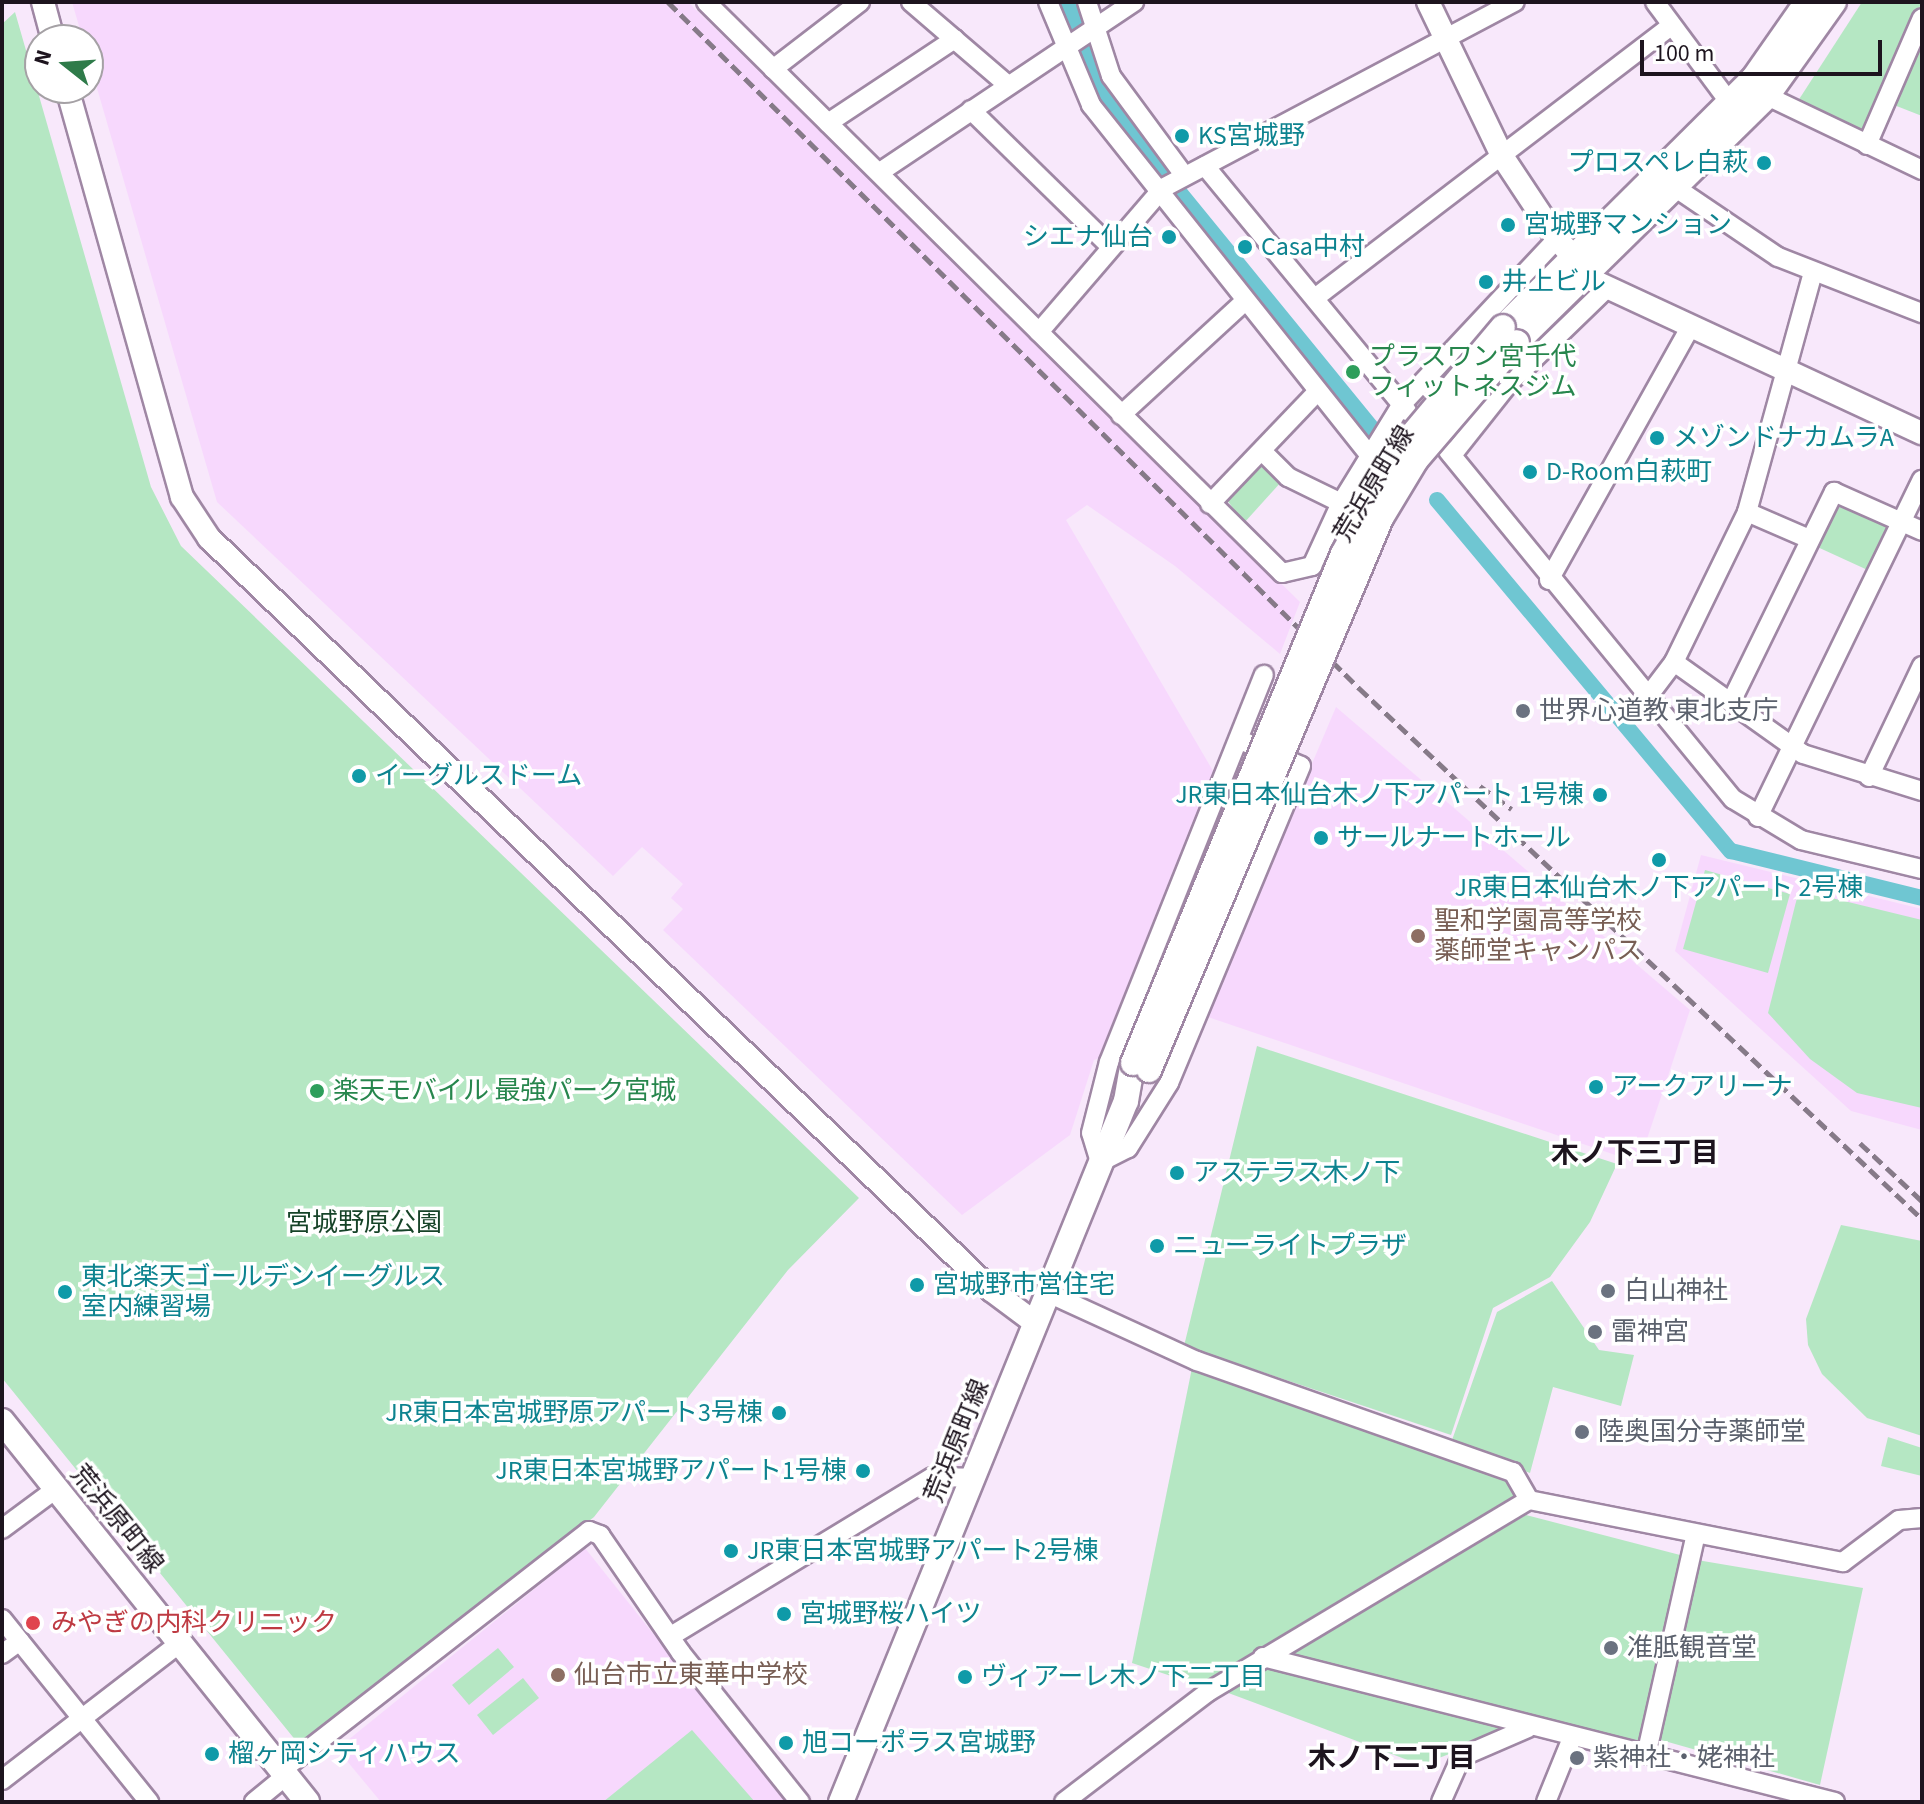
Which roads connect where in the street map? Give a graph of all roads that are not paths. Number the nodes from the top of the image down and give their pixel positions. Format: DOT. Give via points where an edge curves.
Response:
graph roads {
  1 [pos="43,2"];
  2 [pos="706,2"];
  3 [pos="860,2"];
  4 [pos="911,2"];
  5 [pos="1048,2"];
  6 [pos="1087,2"];
  7 [pos="1134,2"];
  8 [pos="1428,2"];
  9 [pos="1515,2"];
  10 [pos="1655,2"];
  11 [pos="1807,2"];
  12 [pos="1834,2"];
  13 [pos="1922,18"];
  14 [pos="49,24"];
  15 [pos="1672,25"];
  16 [pos="1078,35"];
  17 [pos="955,39"];
  18 [pos="1444,39"];
  19 [pos="773,69"];
  20 [pos="1008,85"];
  21 [pos="1767,96"];
  22 [pos="1730,103"];
  23 [pos="71,104"];
  24 [pos="971,110"];
  25 [pos="828,123"];
  26 [pos="1867,145"];
  27 [pos="1502,156"];
  28 [pos="1205,166"];
  29 [pos="1922,170"];
  30 [pos="880,172"];
  31 [pos="1184,175"];
  32 [pos="1676,188"];
  33 [pos="1156,195"];
  34 [pos="1109,245"];
  35 [pos="1581,265"];
  36 [pos="1813,273"];
  37 [pos="1315,298"];
  38 [pos="1243,303"];
  39 [pos="1922,313"];
  40 [pos="1690,328"];
  41 [pos="1039,332"];
  42 [pos="1785,372"];
  43 [pos="1316,393"];
  44 [pos="1405,408"];
  45 [pos="1121,415"];
  46 [pos="1922,433"];
  47 [pos="1262,451"];
  48 [pos="1369,455"];
  49 [pos="1922,480"];
  50 [pos="1341,503"];
  51 [pos="1210,504"];
  52 [pos="1747,512"];
  53 [pos="1902,522"];
  54 [pos="1922,531"];
  55 [pos="1809,539"];
  56 [pos="1549,580"];
  57 [pos="1674,662"];
  58 [pos="1922,666"];
  59 [pos="1264,675"];
  60 [pos="1646,699"];
  61 [pos="1732,700"];
  62 [pos="1240,740"];
  63 [pos="1792,746"];
  64 [pos="1869,777"];
  65 [pos="1922,791"];
  66 [pos="1758,817"];
  67 [pos="1922,869"];
  68 [pos="1100,1162"];
  69 [pos="1046,1292"];
  70 [pos="1034,1322"];
  71 [pos="2,1421"];
  72 [pos="972,1478"];
  73 [pos="56,1489"];
  74 [pos="1529,1500"];
  75 [pos="1922,1518"];
  76 [pos="2,1529"];
  77 [pos="1695,1538"];
  78 [pos="2,1619"];
  79 [pos="671,1636"];
  80 [pos="20,1641"];
  81 [pos="181,1642"];
  82 [pos="2,1654"];
  83 [pos="1263,1657"];
  84 [pos="84,1720"];
  85 [pos="1528,1728"];
  86 [pos="1572,1738"];
  87 [pos="1647,1751"];
  88 [pos="284,1773"];
  89 [pos="2,1780"];
  90 [pos="143,1800"];
  91 [pos="254,1802"];
  92 [pos="307,1802"];
  93 [pos="800,1802"];
  94 [pos="841,1802"];
  95 [pos="1064,1802"];
  96 [pos="1441,1802"];
  97 [pos="1546,1802"];
  98 [pos="1835,1802"];
  1 -- 14 [label="street"];
  2 -- 19 [label="street"];
  3 -- 19 [label="street"];
  4 -- 17 [label="street"];
  5 -- 16 [label="street"];
  6 -- 16 [label="street"];
  7 -- 16 [label="street"];
  8 -- 18 [label="street"];
  9 -- 18 [label="street"];
  10 -- 15 [label="street"];
  11 -- 22 [label="main road, 荒浜原町線"];
  12 -- 21 [label="main road, 荒浜原町線"];
  13 -- 26 [label="street"];
  15 -- 22 [label="street"];
  15 -- 27 [label="street"];
  16 -- 20 [label="street"];
  16 -- 31 [label="street"];
  16 -- 33 [label="street" via="1091,105"];
  17 -- 20 [label="street"];
  17 -- 25 [label="street"];
  18 -- 27 [label="street"];
  18 -- 28 [label="street"];
  19 -- 25 [label="street"];
  20 -- 24 [label="street"];
  21 -- 26 [label="street"];
  21 -- 32 [label="main road, 荒浜原町線"];
  22 -- 35 [label="main road, 荒浜原町線"];
  23 -- 70 [label="street" via="182,497 209,538 991,1290"];
  24 -- 30 [label="street"];
  24 -- 34 [label="street"];
  25 -- 30 [label="street"];
  26 -- 29 [label="street"];
  27 -- 35 [label="street"];
  27 -- 37 [label="street"];
  28 -- 31 [label="street"];
  28 -- 37 [label="street"];
  30 -- 41 [label="street"];
  31 -- 33 [label="street"];
  32 -- 35 [label="main road, 荒浜原町線"];
  32 -- 36 [label="street" via="1715,219"];
  33 -- 34 [label="street"];
  33 -- 38 [label="street"];
  34 -- 41 [label="street"];
  35 -- 40 [label="street"];
  35 -- 44 [label="street"];
  35 -- 56 [label="street" via="1509,383 1450,453"];
  35 -- 68 [label="main road, 荒浜原町線, bridge" via="1510,335 1381,518"];
  36 -- 39 [label="street"];
  36 -- 42 [label="street"];
  37 -- 44 [label="street"];
  38 -- 43 [label="street"];
  38 -- 45 [label="street"];
  40 -- 42 [label="street"];
  40 -- 56 [label="street"];
  41 -- 45 [label="street"];
  42 -- 46 [label="street"];
  42 -- 52 [label="street"];
  43 -- 47 [label="street"];
  43 -- 48 [label="street"];
  44 -- 48 [label="street"];
  45 -- 51 [label="street"];
  47 -- 50 [label="street" via="1288,477"];
  47 -- 51 [label="street"];
  48 -- 50 [label="street"];
  49 -- 53 [label="street"];
  50 -- 51 [label="street" via="1312,566 1294,574 1271,566"];
  52 -- 55 [label="street"];
  52 -- 57 [label="street"];
  53 -- 54 [label="street"];
  53 -- 55 [label="street" via="1834,492"];
  53 -- 63 [label="street"];
  55 -- 61 [label="street"];
  56 -- 60 [label="street"];
  57 -- 60 [label="street"];
  57 -- 61 [label="street"];
  58 -- 64 [label="street"];
  59 -- 62 [label="street"];
  60 -- 66 [label="street" via="1711,777"];
  61 -- 63 [label="street"];
  62 -- 68 [label="street" via="1109,1062 1091,1133"];
  62 -- 68 [label="street" via="1304,764 1169,1083 1128,1148"];
  63 -- 64 [label="street"];
  63 -- 66 [label="street"];
  64 -- 65 [label="street"];
  66 -- 67 [label="street" via="1801,840"];
  68 -- 69 [label="main road, 荒浜原町線"];
  69 -- 70 [label="main road, 荒浜原町線"];
  69 -- 74 [label="street" via="1197,1361 1513,1472"];
  70 -- 72 [label="main road, 荒浜原町線"];
  71 -- 73 [label="main road, 荒浜原町線"];
  72 -- 79 [label="street" via="933,1477"];
  72 -- 94 [label="main road, 荒浜原町線"];
  73 -- 76 [label="street"];
  73 -- 81 [label="main road, 荒浜原町線"];
  74 -- 77 [label="street"];
  74 -- 83 [label="street"];
  75 -- 77 [label="street" via="1899,1520 1849,1562"];
  77 -- 87 [label="street"];
  78 -- 80 [label="street"];
  79 -- 88 [label="street" via="600,1535 584,1532"];
  79 -- 93 [label="street"];
  80 -- 82 [label="street"];
  80 -- 84 [label="street"];
  81 -- 84 [label="street"];
  81 -- 88 [label="main road, 荒浜原町線"];
  83 -- 85 [label="street"];
  83 -- 95 [label="street"];
  84 -- 89 [label="street"];
  84 -- 90 [label="street"];
  85 -- 86 [label="street"];
  85 -- 96 [label="street" via="1461,1757"];
  86 -- 87 [label="street"];
  86 -- 97 [label="street"];
  87 -- 98 [label="street"];
  88 -- 91 [label="street"];
  88 -- 92 [label="main road, 荒浜原町線"];
}
